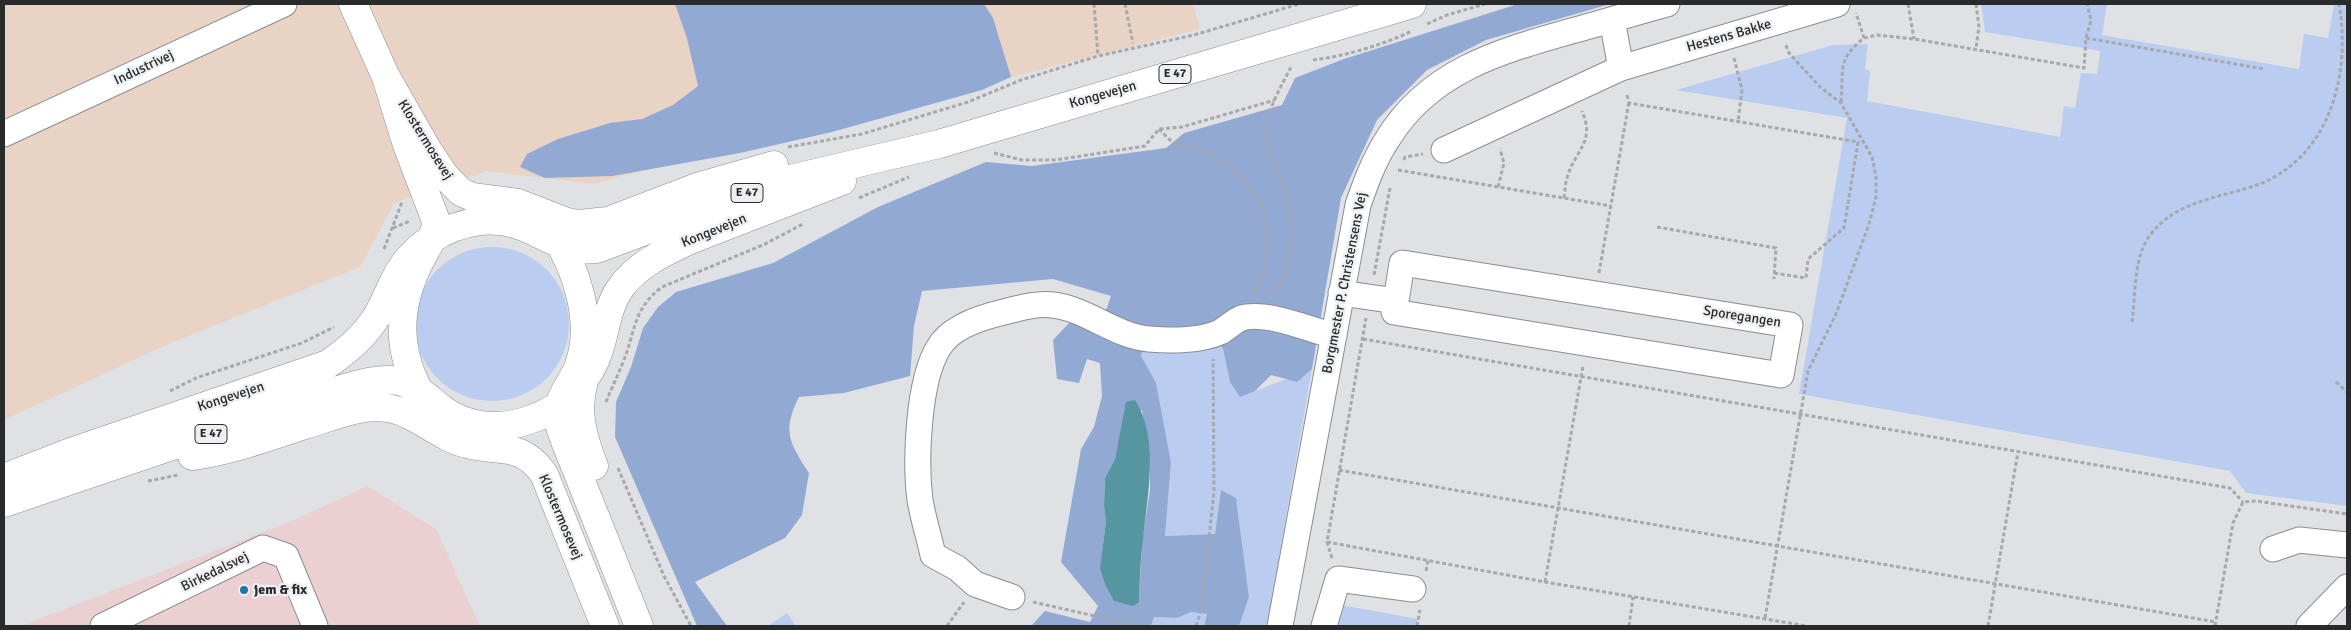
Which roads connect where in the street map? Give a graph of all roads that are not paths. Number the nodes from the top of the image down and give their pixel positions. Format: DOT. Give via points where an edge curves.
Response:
graph roads {
  1 [pos="284,4"];
  2 [pos="353,4"];
  3 [pos="1412,4"];
  4 [pos="1666,4"];
  5 [pos="1837,4"];
  6 [pos="1612,20"];
  7 [pos="1621,68"];
  8 [pos="386,77"];
  9 [pos="4,134"];
  10 [pos="939,144"];
  11 [pos="1444,150"];
  12 [pos="529,206"];
  13 [pos="560,244"];
  14 [pos="421,246"];
  15 [pos="1341,292"];
  16 [pos="1396,301"];
  17 [pos="1334,336"];
  18 [pos="584,381"];
  19 [pos="418,390"];
  20 [pos="559,405"];
  21 [pos="453,439"];
  22 [pos="116,466"];
  23 [pos="4,478"];
  24 [pos="4,503"];
  25 [pos="2347,545"];
  26 [pos="2273,549"];
  27 [pos="2347,587"];
  28 [pos="1413,589"];
  29 [pos="1012,597"];
  30 [pos="119,623"];
  31 [pos="315,626"];
  32 [pos="604,626"];
  33 [pos="641,626"];
  34 [pos="1280,626"];
  35 [pos="1324,626"];
  36 [pos="2309,626"];
  1 -- 9 [label="street, Industrivej"];
  2 -- 8 [label="main road, Klostermosevej"];
  3 -- 10 [label="main road, Kongevejen / E 47"];
  4 -- 6 [label="street, Borgmester P. Christensens Vej"];
  5 -- 7 [label="street, Hestens Bakke"];
  6 -- 7 [label="street"];
  6 -- 15 [label="street, Borgmester P. Christensens Vej" via="1503,51 1469,65 1438,84 1411,109 1388,138 1370,170 1358,205"];
  7 -- 11 [label="street, Hestens Bakke"];
  8 -- 12 [label="main road, Klostermosevej" via="445,176 461,192 472,197"];
  8 -- 14 [label="main road, Klostermosevej" via="407,145 416,206 415,233"];
  10 -- 12 [label="main road, Klostermosevej" via="783,162 598,222 567,222"];
  10 -- 13 [label="main road, Kongevejen / E 47" via="773,183 597,248 580,251"];
  10 -- 18 [label="main road, Kongevejen / E 47" via="690,240 654,258 629,277 613,300 597,356"];
  12 -- 13 [label="main road"];
  13 -- 14 [label="main road, E 47" via="527,227 496,220 464,224"];
  13 -- 20 [label="main road" via="581,300 585,332 580,362"];
  14 -- 19 [label="main road" via="402,316 403,349"];
  14 -- 23 [label="main road, Kongevejen / E 47" via="369,328 328,364"];
  15 -- 16 [label="street"];
  15 -- 17 [label="street, Borgmester P. Christensens Vej"];
  16 -- 16 [label="street, Sporegangen" via="1402,263 1790,326 1781,375 1394,312"];
  17 -- 29 [label="street" via="1258,316 1243,317 1218,333 1176,341 1146,339 1076,311 1052,305 1024,307 991,315 956,330 939,346 926,381 919,434 920,499 933,555 957,568 975,584"];
  17 -- 34 [label="street, Borgmester P. Christensens Vej"];
  18 -- 20 [label="main road, E 47"];
  18 -- 33 [label="main road" via="579,409 585,444 634,580"];
  19 -- 20 [label="main road, E 47" via="453,416 487,426 522,422"];
  19 -- 21 [label="main road" via="440,427"];
  19 -- 22 [label="main road, Kongevejen / E 47" via="399,381 380,380 360,385"];
  20 -- 33 [label="main road" via="569,451"];
  21 -- 22 [label="main road, Klostermosevej" via="396,410 365,409 344,412 250,443 201,454"];
  21 -- 32 [label="main road, Klostermosevej" via="466,444 512,450 535,461 544,474"];
  22 -- 24 [label="main road, Kongevejen / E 47"];
  25 -- 26 [label="street" via="2298,540"];
  27 -- 36 [label="street"];
  28 -- 35 [label="street" via="1338,579"];
  30 -- 31 [label="street, Birkedalsvej" via="263,548 286,556"];
}
